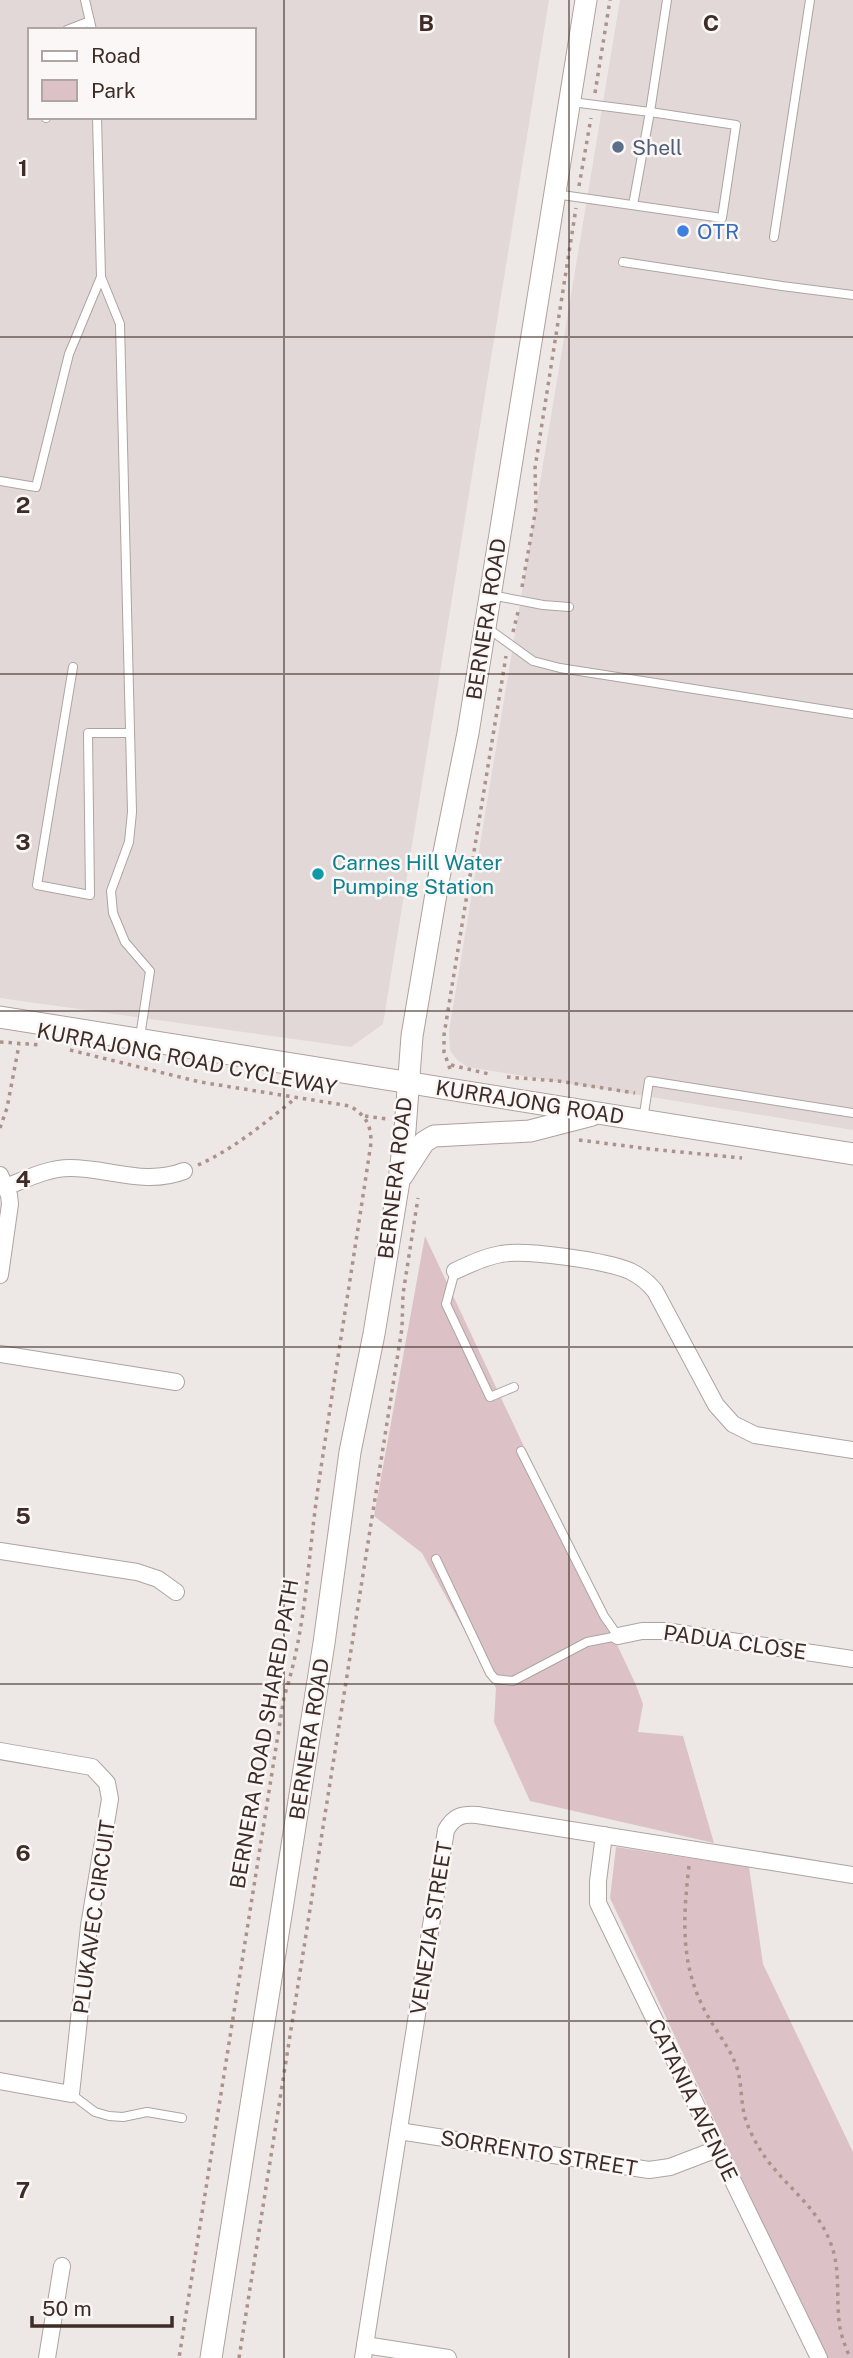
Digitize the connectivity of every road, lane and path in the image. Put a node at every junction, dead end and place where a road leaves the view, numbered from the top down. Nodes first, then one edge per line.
1 (85, 0) edge
2 (586, 0) edge
3 (667, 0) edge
4 (810, 0) edge
5 (91, 26) edge
6 (569, 101) junction
7 (650, 112) junction
8 (97, 119) edge
9 (554, 193) junction
10 (578, 197) junction
11 (633, 205) junction
12 (774, 237) dead end
13 (623, 262) dead end
14 (101, 277) junction
15 (853, 295) edge
16 (0, 481) edge
17 (491, 595) junction
18 (520, 601) junction
19 (569, 607) dead end
20 (485, 626) junction
21 (510, 643) junction
22 (72, 667) dead end
23 (853, 714) edge
24 (130, 733) junction
25 (0, 1017) edge
26 (140, 1040) junction
27 (0, 1042) edge
28 (19, 1045) junction
29 (52, 1047) dead end
30 (64, 1048) dead end
31 (450, 1065) dead end
32 (407, 1083) junction
33 (297, 1097) junction
34 (603, 1112) junction
35 (853, 1113) edge
36 (365, 1116) joint
37 (643, 1120) junction
38 (0, 1128) edge
39 (570, 1140) dead end
40 (853, 1154) edge
41 (755, 1159) dead end
42 (184, 1171) joint
43 (3, 1181) edge
44 (398, 1181) junction
45 (418, 1198) dead end
46 (455, 1271) joint
47 (0, 1275) edge
48 (0, 1354) edge
49 (176, 1382) dead end
50 (514, 1387) dead end
51 (853, 1450) edge
52 (521, 1451) dead end
53 (0, 1551) edge
54 (436, 1559) dead end
55 (176, 1592) dead end
56 (618, 1636) junction
57 (853, 1659) edge
58 (0, 1751) edge
59 (604, 1835) junction
60 (692, 1850) junction
61 (853, 1875) edge
62 (0, 2081) edge
63 (71, 2094) junction
64 (182, 2118) dead end
65 (399, 2131) junction
66 (717, 2149) junction
67 (62, 2266) dead end
68 (364, 2351) edge
69 (47, 2358) edge
70 (179, 2358) edge
71 (211, 2358) edge
72 (239, 2358) edge
73 (448, 2358) edge
74 (818, 2358) edge
75 (850, 2358) edge

1 - 5 lane
2 - 6 main road, BERNERA ROAD
3 - 7 lane
4 - 12 lane
6 - 7 lane
6 - 9 main road, BERNERA ROAD
7 - 11 lane
7 - 11 lane
8 - 14 lane
9 - 10 lane
9 - 17 main road, BERNERA ROAD
10 - 11 lane
10 - 18 path
13 - 15 lane
14 - 16 lane
14 - 24 lane
17 - 18 lane
17 - 20 main road, BERNERA ROAD
18 - 19 lane
18 - 21 path
20 - 21 lane
20 - 32 main road, BERNERA ROAD
21 - 23 lane
21 - 31 path
22 - 24 lane
24 - 26 lane
25 - 26 main road, KURRAJONG ROAD
26 - 32 main road, KURRAJONG ROAD
27 - 28 path, KURRAJONG ROAD CYCLEWAY
28 - 29 path, KURRAJONG ROAD CYCLEWAY
28 - 38 path
30 - 33 path, KURRAJONG ROAD CYCLEWAY
32 - 34 main road, KURRAJONG ROAD
32 - 44 main road, BERNERA ROAD
33 - 36 path, KURRAJONG ROAD CYCLEWAY
33 - 42 path
34 - 37 main road, KURRAJONG ROAD
34 - 44 main road
35 - 37 lane
36 - 70 path, BERNERA ROAD SHARED PATH
37 - 40 main road, KURRAJONG ROAD
39 - 41 path
42 - 43 street
43 - 47 street
44 - 71 main road, BERNERA ROAD
45 - 72 path
46 - 50 lane
46 - 51 street
48 - 49 street
52 - 56 lane
53 - 55 street
54 - 56 lane
56 - 57 street, PADUA CLOSE
58 - 63 street, PLUKAVEC CIRCUIT
59 - 60 street, VENEZIA STREET
59 - 65 street, VENEZIA STREET
59 - 66 street, CATANIA AVENUE
60 - 61 street, VENEZIA STREET
60 - 75 path
62 - 63 street
63 - 64 lane
65 - 66 street, SORRENTO STREET
65 - 68 street, VENEZIA STREET
66 - 74 street, CATANIA AVENUE
67 - 69 street
68 - 73 street

